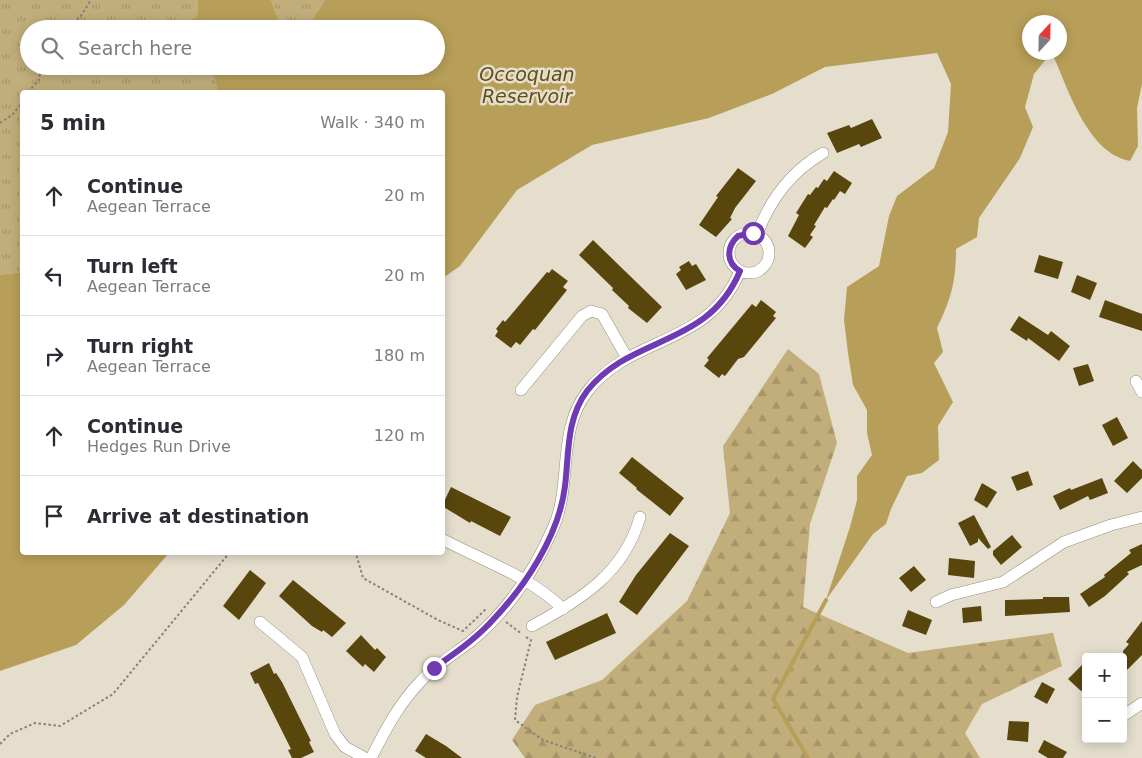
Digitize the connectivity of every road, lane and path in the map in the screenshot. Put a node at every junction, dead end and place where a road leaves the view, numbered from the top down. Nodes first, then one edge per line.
1 (91, 0) edge
2 (76, 20) edge
3 (39, 75) edge
4 (30, 90) edge
5 (20, 105) edge
6 (0, 123) edge
7 (823, 153) dead end
8 (757, 234) junction
9 (740, 271) junction
10 (627, 358) junction
11 (521, 390) dead end
12 (640, 517) dead end
13 (1142, 517) edge
14 (445, 540) edge
15 (228, 555) edge
16 (355, 555) edge
17 (525, 580) junction
18 (936, 602) dead end
19 (563, 609) junction
20 (498, 615) junction
21 (260, 622) dead end
22 (532, 626) dead end
23 (1142, 703) edge
24 (1127, 713) edge
25 (0, 744) edge
26 (365, 758) edge
27 (371, 758) edge
28 (596, 758) edge

1 - 2 path
3 - 4 path
5 - 6 path
7 - 8 street
8 - 9 street
8 - 9 street
9 - 10 street
10 - 11 street
10 - 17 street
12 - 19 street
13 - 18 street
14 - 17 street
15 - 25 path
16 - 20 path
17 - 19 street
17 - 20 street
19 - 22 street
20 - 27 street
20 - 28 path
21 - 26 street
23 - 24 street

